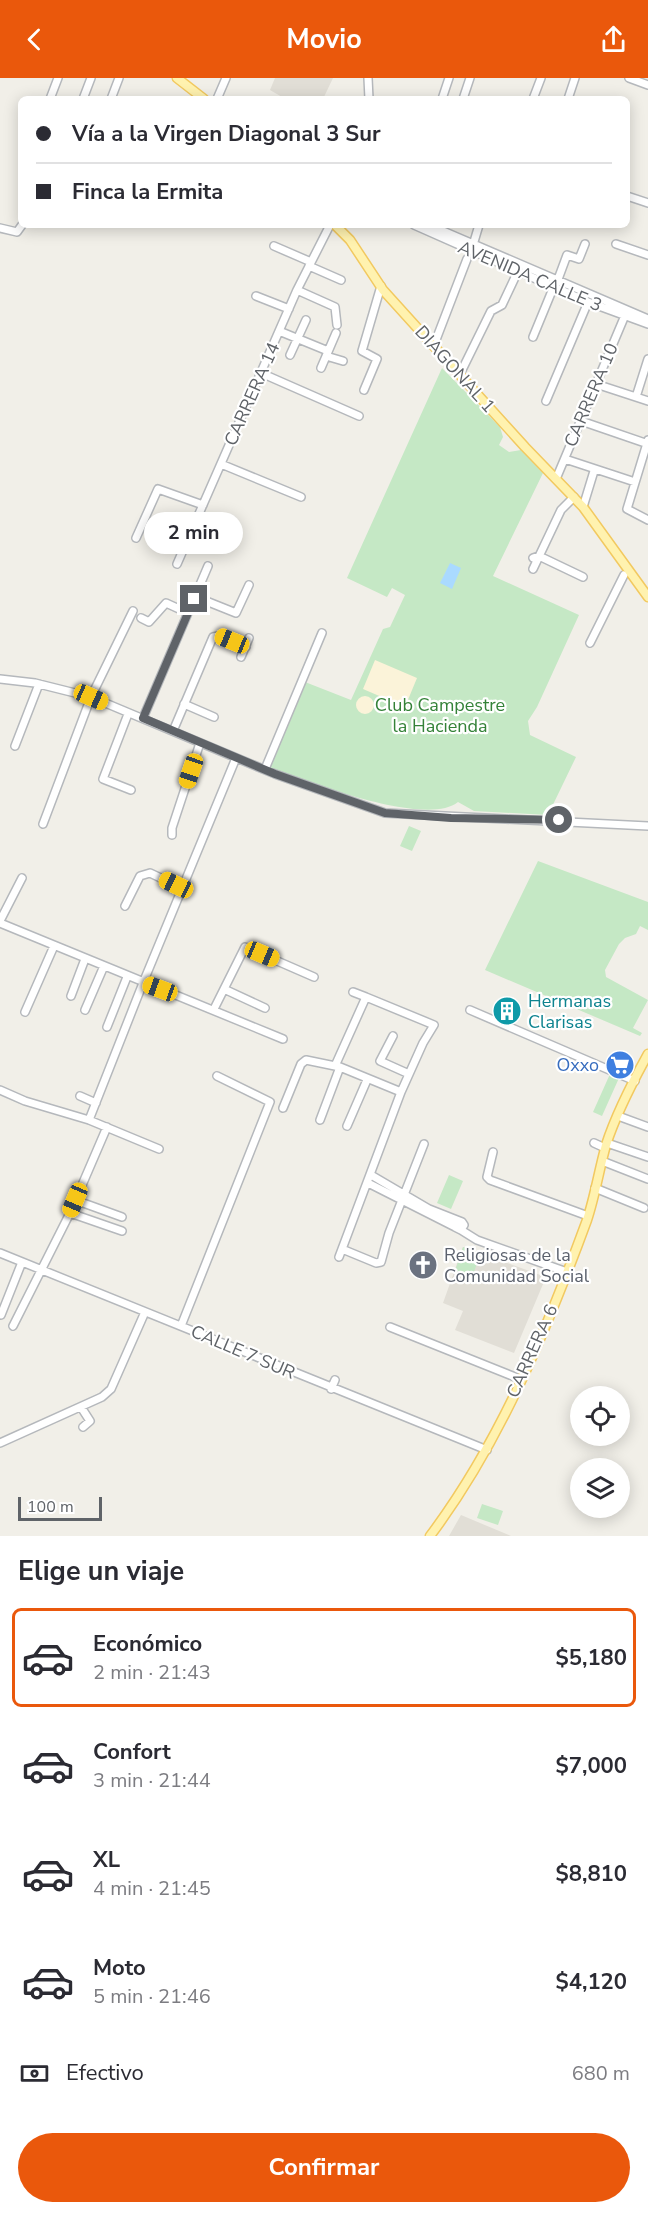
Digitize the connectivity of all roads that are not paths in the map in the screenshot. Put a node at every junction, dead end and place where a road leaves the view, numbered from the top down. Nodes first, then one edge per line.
1 (58, 78) edge
2 (91, 78) edge
3 (119, 78) edge
4 (177, 78) edge
5 (226, 78) edge
6 (368, 78) edge
7 (449, 78) edge
8 (470, 78) edge
9 (541, 78) edge
10 (576, 78) edge
11 (629, 78) edge
12 (648, 85) edge
13 (51, 96) edge
14 (84, 96) edge
15 (112, 96) edge
16 (198, 96) edge
17 (218, 96) edge
18 (369, 96) edge
19 (443, 96) edge
20 (464, 96) edge
21 (534, 96) edge
22 (569, 96) edge
23 (630, 197) edge
24 (648, 203) edge
25 (0, 228) edge
26 (21, 228) edge
27 (328, 228) edge
28 (338, 228) edge
29 (421, 228) edge
30 (436, 228) edge
31 (478, 228) edge
32 (585, 244) dead end
33 (616, 244) dead end
34 (473, 245) junction
35 (274, 246) dead end
36 (648, 255) edge
37 (467, 259) dead end
38 (310, 264) junction
39 (518, 271) junction
40 (341, 280) dead end
41 (556, 284) junction
42 (381, 286) junction
43 (297, 290) junction
44 (256, 296) dead end
45 (588, 302) junction
46 (289, 309) junction
47 (626, 313) junction
48 (648, 319) edge
49 (306, 320) dead end
50 (648, 324) edge
51 (279, 331) junction
52 (533, 337) dead end
53 (298, 338) junction
54 (434, 345) junction
55 (327, 353) junction
56 (290, 355) dead end
57 (648, 359) edge
58 (343, 362) dead end
59 (321, 368) dead end
60 (261, 373) junction
61 (460, 374) junction
62 (596, 384) junction
63 (364, 390) dead end
64 (636, 397) junction
65 (546, 401) dead end
66 (648, 401) edge
67 (359, 416) dead end
68 (581, 421) junction
69 (648, 442) edge
70 (565, 459) junction
71 (221, 464) junction
72 (594, 471) junction
73 (556, 479) junction
74 (635, 482) junction
75 (301, 497) dead end
76 (574, 497) junction
77 (203, 505) junction
78 (583, 507) junction
79 (648, 520) edge
80 (192, 530) junction
81 (158, 536) dead end
82 (136, 538) dead end
83 (536, 557) junction
84 (177, 564) dead end
85 (208, 566) dead end
86 (533, 569) dead end
87 (624, 576) dead end
88 (583, 577) dead end
89 (249, 585) dead end
90 (196, 597) junction
91 (648, 597) edge
92 (133, 610) dead end
93 (188, 613) junction
94 (141, 618) dead end
95 (322, 633) dead end
96 (249, 638) dead end
97 (590, 643) dead end
98 (246, 647) junction
99 (241, 657) dead end
100 (0, 679) edge
101 (39, 684) junction
102 (91, 697) junction
103 (184, 704) junction
104 (128, 714) junction
105 (214, 717) dead end
106 (143, 718) junction
107 (173, 731) junction
108 (200, 743) junction
109 (15, 746) dead end
110 (236, 758) junction
111 (265, 769) junction
112 (131, 790) dead end
113 (43, 824) dead end
114 (648, 826) edge
115 (172, 835) dead end
116 (22, 878) dead end
117 (182, 888) junction
118 (125, 906) dead end
119 (0, 922) edge
120 (54, 946) junction
121 (85, 958) junction
122 (104, 966) junction
123 (127, 977) junction
124 (314, 977) dead end
125 (143, 983) junction
126 (224, 989) junction
127 (353, 992) dead end
128 (71, 996) dead end
129 (366, 997) junction
130 (265, 1008) dead end
131 (214, 1009) junction
132 (85, 1010) dead end
133 (470, 1010) dead end
134 (25, 1012) dead end
135 (107, 1027) dead end
136 (393, 1036) dead end
137 (283, 1039) dead end
138 (648, 1054) edge
139 (338, 1067) junction
140 (409, 1074) junction
141 (217, 1076) dead end
142 (367, 1080) junction
143 (635, 1081) junction
144 (0, 1090) edge
145 (401, 1092) junction
146 (80, 1096) dead end
147 (96, 1103) junction
148 (283, 1108) dead end
149 (618, 1116) junction
150 (89, 1120) junction
151 (320, 1120) dead end
152 (347, 1126) dead end
153 (107, 1127) junction
154 (648, 1127) edge
155 (594, 1143) dead end
156 (424, 1144) dead end
157 (606, 1145) junction
158 (159, 1149) dead end
159 (493, 1152) dead end
160 (648, 1157) edge
161 (602, 1161) junction
162 (371, 1174) junction
163 (648, 1179) edge
164 (379, 1180) junction
165 (368, 1183) junction
166 (375, 1187) junction
167 (595, 1188) junction
168 (403, 1197) junction
169 (75, 1200) junction
170 (644, 1208) dead end
171 (70, 1213) junction
172 (588, 1216) junction
173 (122, 1217) dead end
174 (122, 1231) dead end
175 (342, 1249) junction
176 (0, 1253) edge
177 (339, 1257) dead end
178 (22, 1262) junction
179 (42, 1271) junction
180 (567, 1272) junction
181 (145, 1312) junction
182 (1, 1315) edge
183 (13, 1326) dead end
184 (181, 1326) junction
185 (390, 1327) dead end
186 (520, 1379) junction
187 (335, 1380) dead end
188 (331, 1389) junction
189 (81, 1407) junction
190 (83, 1427) dead end
191 (0, 1443) edge
192 (487, 1450) junction
193 (430, 1536) edge

1 - 13 street
2 - 14 street
3 - 15 street
4 - 16 main road
5 - 17 street
6 - 18 street
7 - 19 street
8 - 20 street
9 - 21 street
10 - 22 street
11 - 12 street
23 - 24 street
25 - 26 street
27 - 38 street, CARRERA 14
28 - 42 main road, DIAGONAL 1
29 - 39 street, AVENIDA CALLE 3
30 - 34 street, AVENIDA CALLE 3
31 - 34 street
32 - 41 street
33 - 36 street
34 - 41 street, AVENIDA CALLE 3
35 - 38 street
37 - 54 street
38 - 40 street
38 - 43 street, CARRERA 14
39 - 41 street, AVENIDA CALLE 3
39 - 61 street
41 - 45 street, AVENIDA CALLE 3
41 - 47 street, AVENIDA CALLE 3
41 - 52 street
42 - 54 main road, DIAGONAL 1
42 - 63 street
43 - 46 street, CARRERA 14
43 - 55 street
44 - 46 street
45 - 47 street, AVENIDA CALLE 3
45 - 65 street
46 - 51 street, CARRERA 14
47 - 48 street, AVENIDA CALLE 3
47 - 50 street, AVENIDA CALLE 3
47 - 62 street, CARRERA 10
49 - 53 street
51 - 53 street
51 - 60 street, CARRERA 14
53 - 55 street
53 - 56 street
54 - 61 main road, DIAGONAL 1
55 - 58 street
55 - 59 street
57 - 64 street
60 - 67 street
60 - 71 street, CARRERA 14
61 - 73 main road, DIAGONAL 1
62 - 64 street
62 - 68 street, CARRERA 10
64 - 66 street
68 - 69 street
68 - 70 street, CARRERA 10
69 - 74 street
70 - 72 street
70 - 73 street, CARRERA 10
71 - 75 street
71 - 77 street, CARRERA 14
72 - 74 street
72 - 78 street
73 - 76 main road, DIAGONAL 1
74 - 79 street
76 - 78 main road, DIAGONAL 1
76 - 83 street
77 - 80 street, CARRERA 14
77 - 82 street
78 - 91 main road, DIAGONAL 1
80 - 81 street
80 - 84 street, CARRERA 14
83 - 86 street
83 - 88 street
85 - 90 street
87 - 97 street
89 - 90 street
90 - 93 street
92 - 102 street
93 - 94 street
93 - 106 street
95 - 111 street
96 - 98 street
98 - 99 street
98 - 103 street
100 - 101 street
101 - 102 street
101 - 109 street
102 - 104 street
102 - 113 street
103 - 105 street
103 - 107 street
104 - 106 street
104 - 112 street
106 - 107 street
107 - 108 street
108 - 110 street
108 - 115 street
110 - 111 street
110 - 117 street
111 - 114 street
116 - 119 street
117 - 118 street
117 - 125 street
119 - 120 street
120 - 121 street
120 - 134 street
121 - 122 street
121 - 128 street
122 - 123 street
122 - 132 street
123 - 125 street
123 - 135 street
124 - 126 street
125 - 131 street
125 - 147 street
126 - 130 street
126 - 131 street
127 - 129 street
129 - 139 street
129 - 140 street
131 - 137 street
133 - 143 street
136 - 140 street
138 - 143 main road, CARRERA 6
139 - 142 street
139 - 148 street
139 - 151 street
140 - 145 street
141 - 184 street
142 - 145 street
142 - 152 street
143 - 149 main road, CARRERA 6
144 - 150 street
145 - 162 street
146 - 147 street
147 - 150 street
149 - 154 street
149 - 157 main road, CARRERA 6
150 - 153 street
153 - 158 street
153 - 169 street
155 - 157 street
156 - 168 street
157 - 160 street
157 - 161 main road, CARRERA 6
159 - 172 street
161 - 163 street
161 - 167 main road, CARRERA 6
162 - 164 street
162 - 165 street
164 - 166 street
164 - 168 street
165 - 166 street
165 - 175 street
166 - 168 street
167 - 170 street
167 - 172 main road, CARRERA 6
168 - 175 street
168 - 180 street
169 - 171 street
169 - 173 street
171 - 174 street
171 - 179 street
172 - 180 main road, CARRERA 6
175 - 177 street
176 - 178 street, CALLE 7 SUR
178 - 179 street, CALLE 7 SUR
178 - 182 street
179 - 181 street, CALLE 7 SUR
179 - 183 street
180 - 186 main road, CARRERA 6
181 - 184 street, CALLE 7 SUR
181 - 189 street
184 - 188 street, CALLE 7 SUR
185 - 186 street
186 - 192 main road, CARRERA 6
187 - 188 street
188 - 192 street, CALLE 7 SUR
189 - 190 street
189 - 191 street
192 - 193 main road, CARRERA 6

